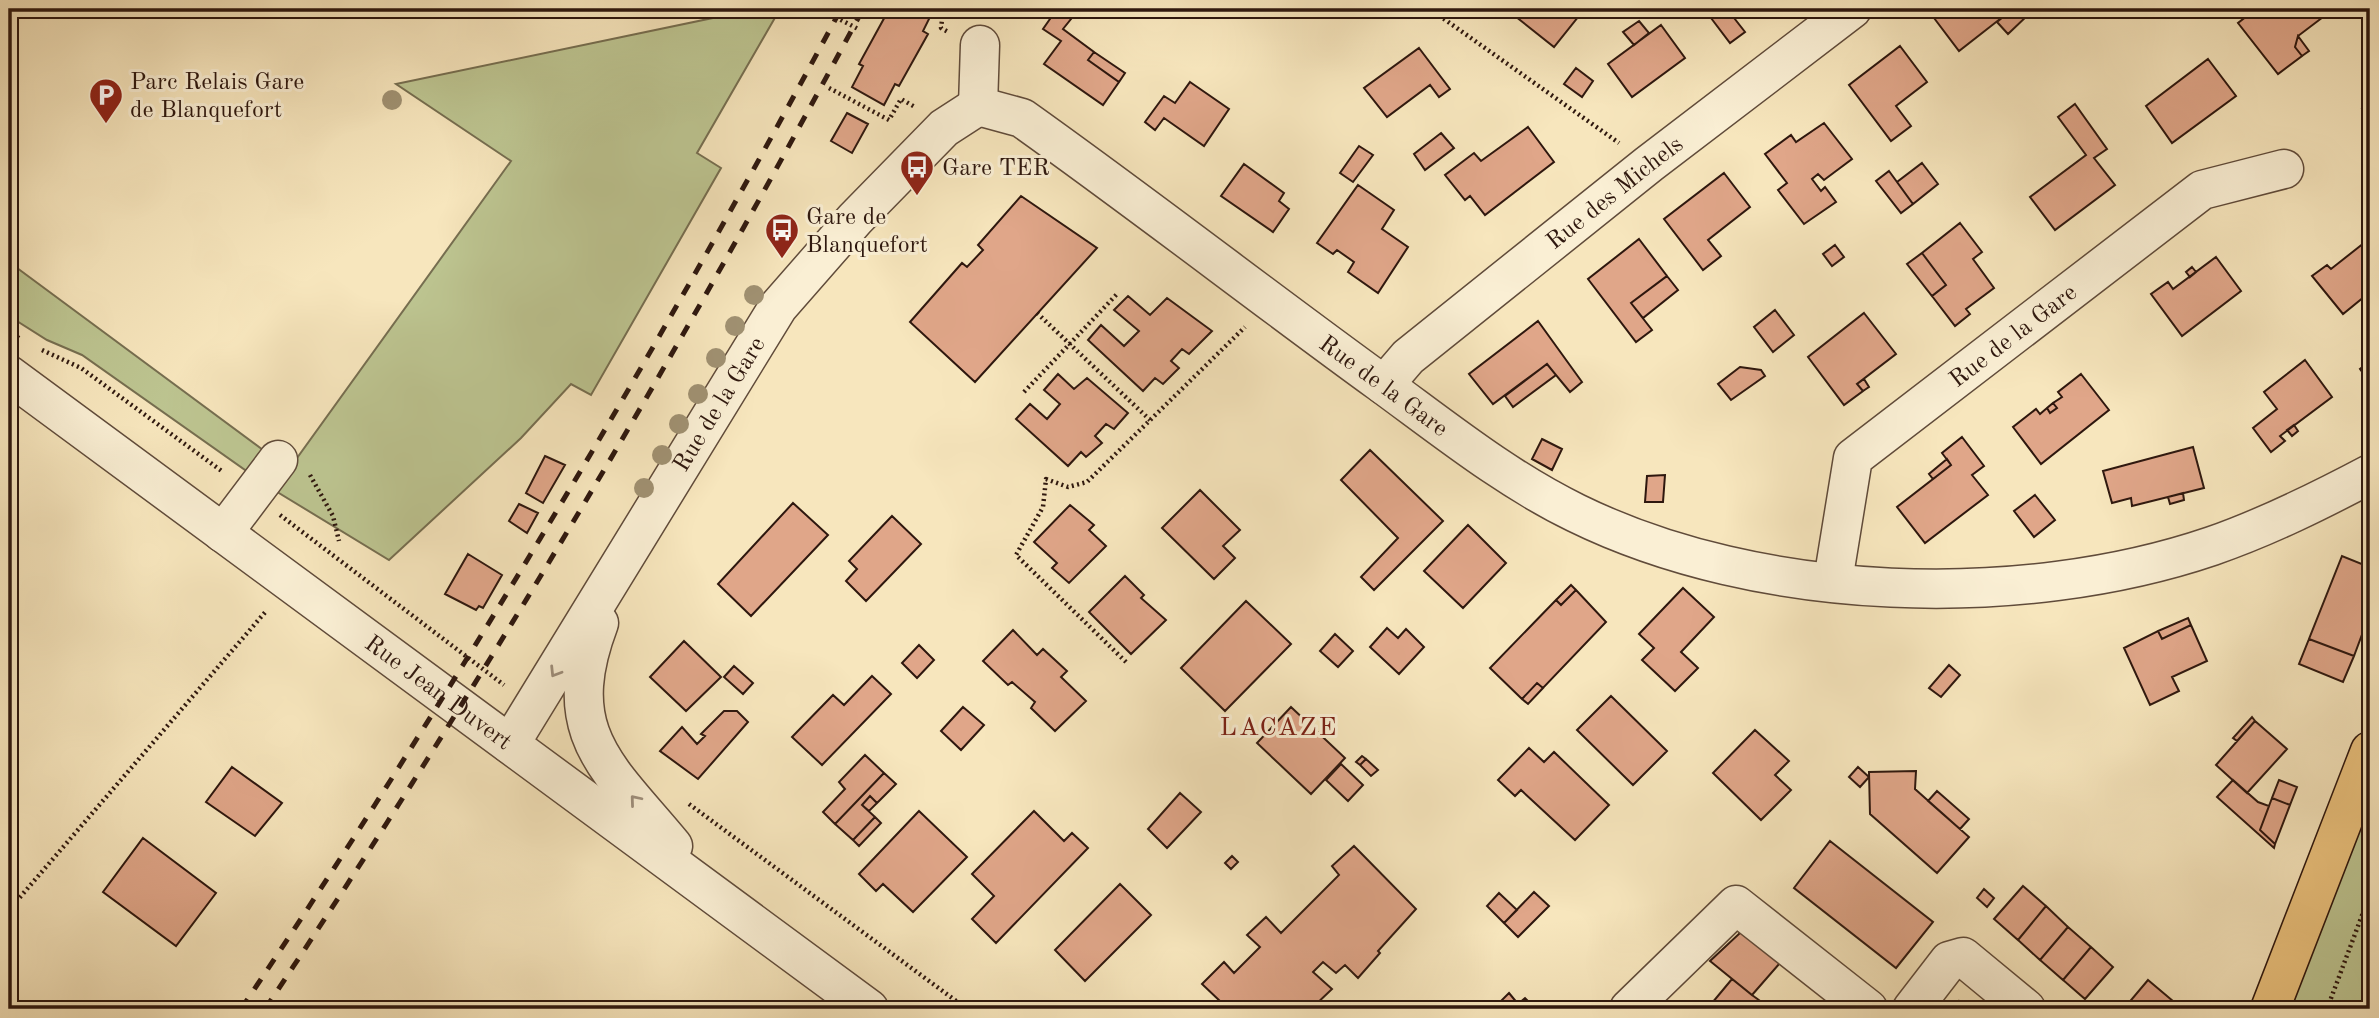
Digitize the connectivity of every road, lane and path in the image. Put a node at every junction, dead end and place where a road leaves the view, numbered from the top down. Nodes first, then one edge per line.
1 (1430, 9) edge
2 (1852, 9) edge
3 (826, 12) dead end
4 (860, 30) dead end
5 (980, 45) dead end
6 (829, 88) dead end
7 (978, 106) junction
8 (944, 128) junction
9 (1648, 164) junction
10 (2284, 169) dead end
11 (1118, 293) dead end
12 (1270, 302) junction
13 (1037, 313) dead end
14 (9, 331) edge
15 (1070, 344) junction
16 (36, 347) dead end
17 (16, 359) edge
18 (1384, 385) junction
19 (1024, 392) dead end
20 (1150, 420) junction
21 (293, 464) joint
22 (2370, 474) edge
23 (251, 493) junction
24 (223, 533) junction
25 (339, 541) dead end
26 (618, 573) junction
27 (1833, 581) junction
28 (292, 582) junction
29 (397, 605) dead end
30 (1126, 662) dead end
31 (510, 744) junction
32 (2370, 751) edge
33 (710, 891) junction
34 (2370, 894) edge
35 (9, 910) edge
36 (869, 1009) edge
37 (1629, 1009) edge
38 (1868, 1009) edge
39 (1912, 1009) edge
40 (2026, 1009) edge
41 (2270, 1009) edge
42 (2326, 1009) edge

1 - 9 path
2 - 9 street, Rue des Michels
3 - 4 path
5 - 7 street
6 - 8 path
7 - 8 street, Rue de la Gare
7 - 12 street, Rue de la Gare
8 - 26 street, Rue de la Gare
9 - 18 street, Rue des Michels
10 - 27 street, Rue de la Gare
11 - 15 path
12 - 18 street, Rue de la Gare
12 - 20 path
13 - 15 path
14 - 17 path
15 - 19 path
15 - 20 path
16 - 23 path
17 - 24 street, Rue Jean Duvert
18 - 27 street, Rue de la Gare
20 - 30 path
21 - 23 street
21 - 25 path
22 - 27 street, Rue de la Gare
23 - 24 street
23 - 29 path
24 - 28 street, Rue Jean Duvert
26 -> 31 street, Rue de la Gare
33 -> 26 street
28 - 31 street, Rue Jean Duvert
28 - 35 path
31 - 33 street, Rue Jean Duvert
32 - 41 main road
33 - 36 street, Rue Jean Duvert
34 - 42 path
37 - 38 street
39 - 40 street

